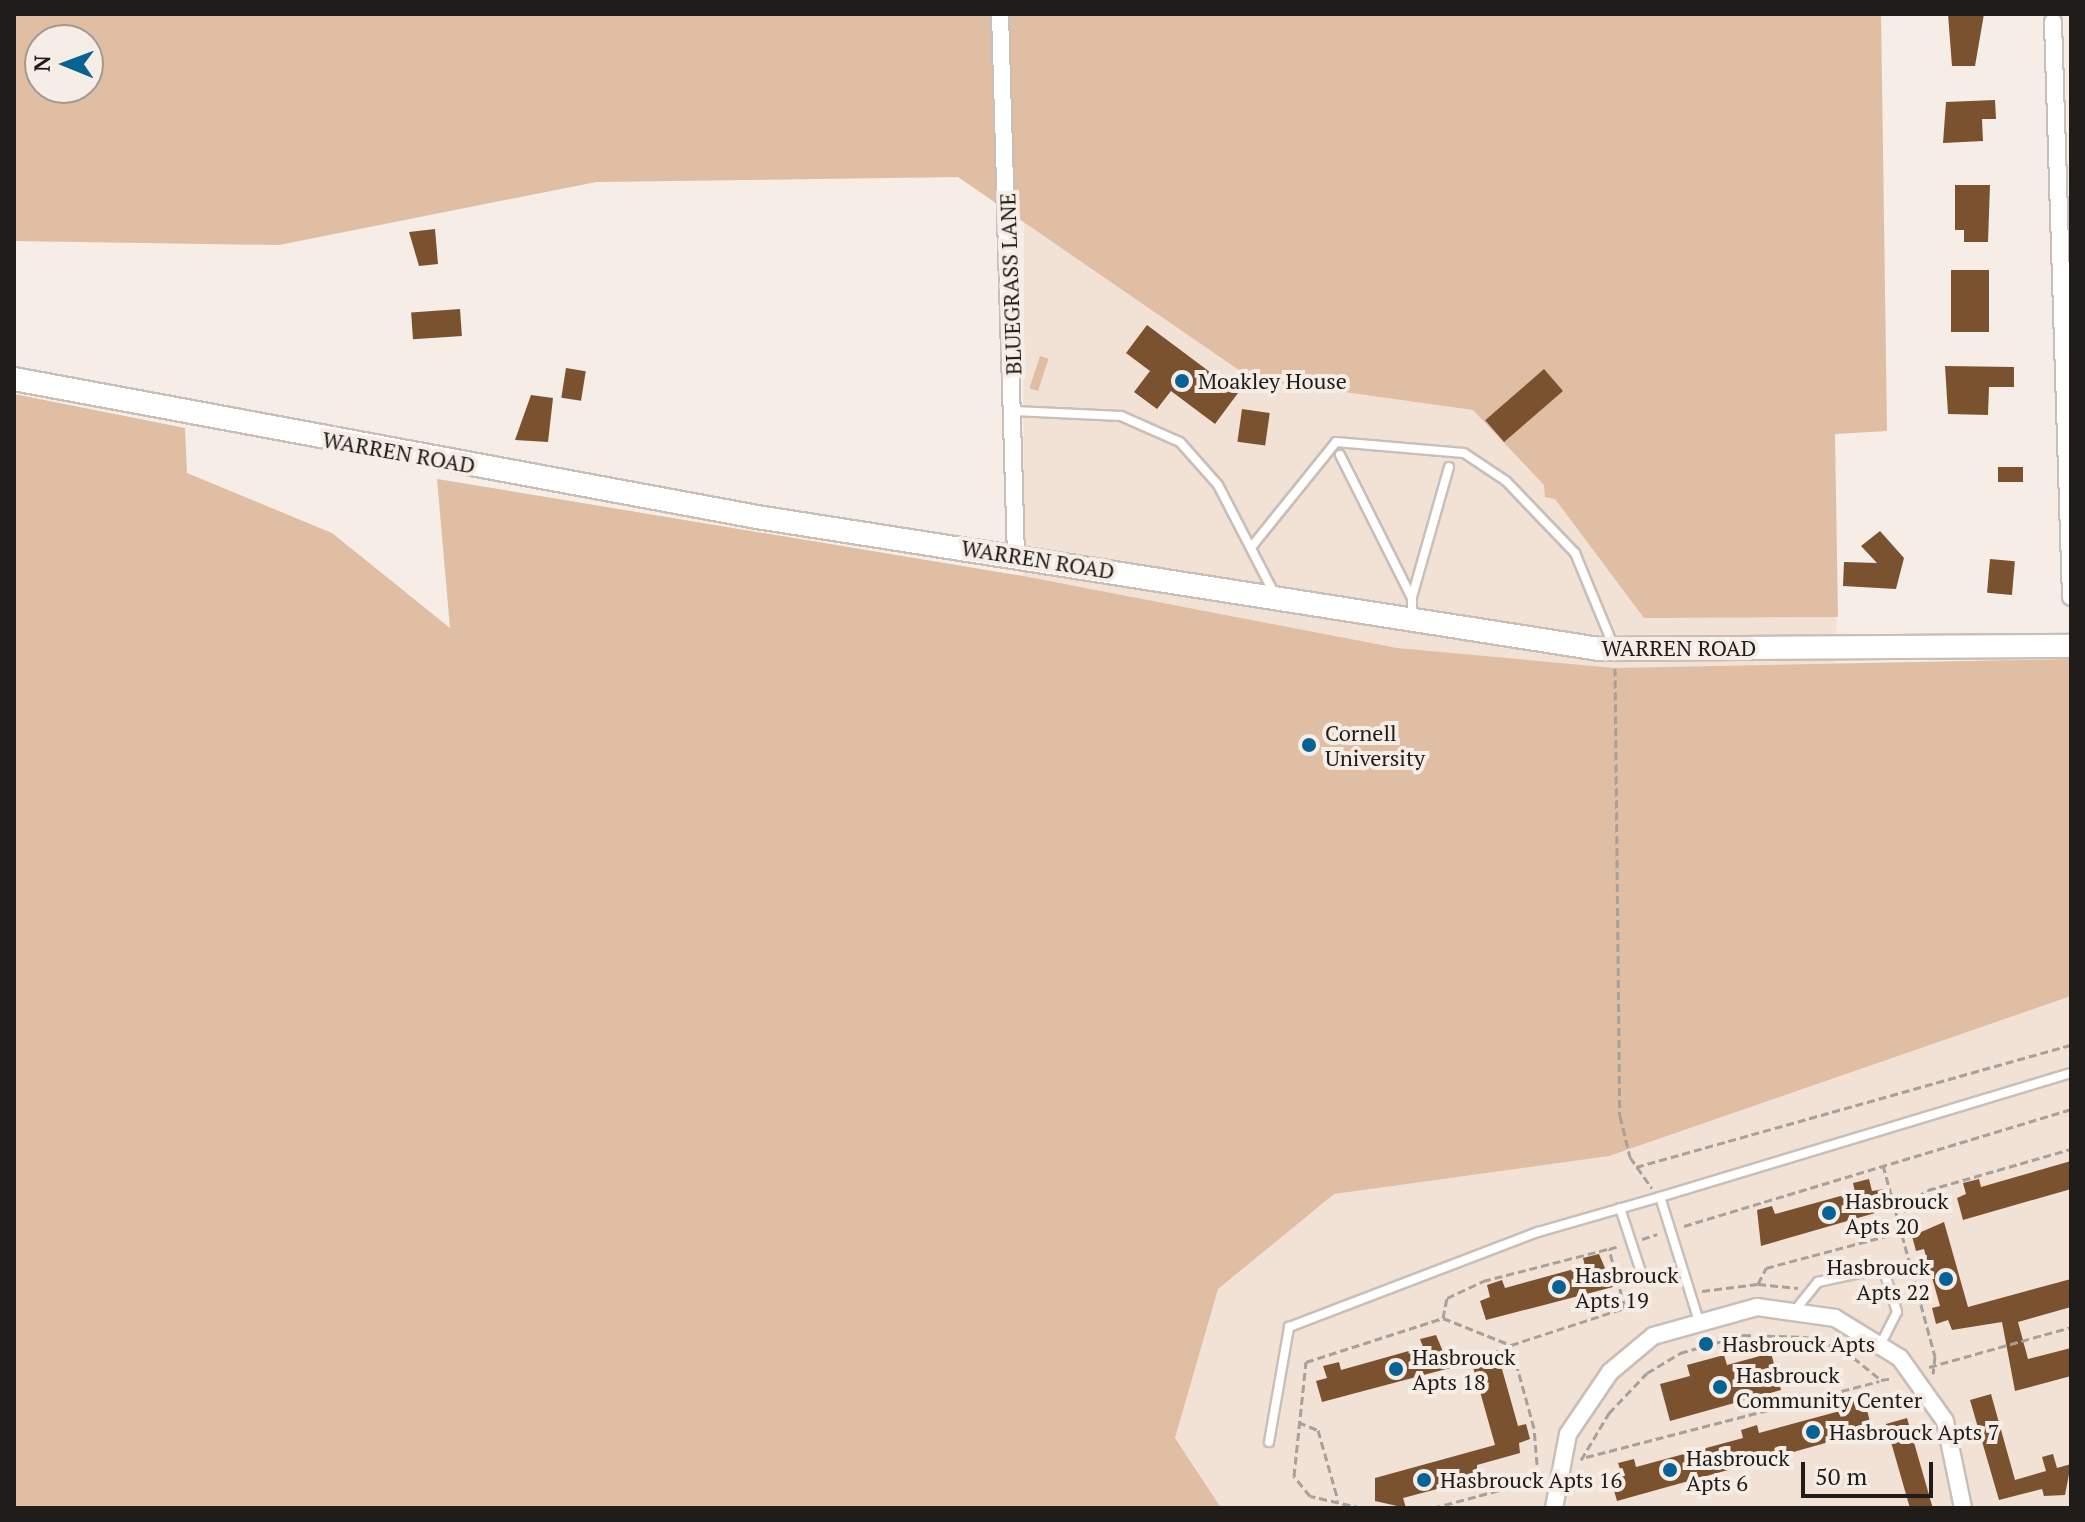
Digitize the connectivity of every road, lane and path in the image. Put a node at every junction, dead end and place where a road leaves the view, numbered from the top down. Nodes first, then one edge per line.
1 (1000, 14) edge
2 (2053, 22) dead end
3 (14, 379) edge
4 (1014, 411) junction
5 (1340, 455) dead end
6 (1449, 467) dead end
7 (1253, 545) junction
8 (1016, 555) junction
9 (2071, 597) edge
10 (1412, 598) junction
11 (1277, 600) junction
12 (1412, 622) junction
13 (2071, 646) edge
14 (1615, 649) junction
15 (2071, 1045) edge
16 (2071, 1073) edge
17 (2071, 1109) edge
18 (2071, 1149) edge
19 (1883, 1165) junction
20 (1635, 1167) junction
21 (1660, 1197) junction
22 (1620, 1208) junction
23 (1684, 1226) junction
24 (1670, 1230) junction
25 (1900, 1230) junction
26 (1687, 1238) dead end
27 (1633, 1242) junction
28 (1609, 1249) junction
29 (1641, 1272) dead end
30 (1698, 1277) dead end
31 (1758, 1284) junction
32 (1808, 1289) junction
33 (1796, 1309) junction
34 (1443, 1318) junction
35 (1698, 1318) junction
36 (2071, 1327) edge
37 (1882, 1342) junction
38 (1511, 1345) junction
39 (1935, 1365) junction
40 (1908, 1376) junction
41 (1881, 1380) junction
42 (1934, 1381) dead end
43 (1298, 1422) junction
44 (1269, 1442) dead end
45 (1586, 1457) junction
46 (1571, 1466) dead end
47 (1537, 1480) junction
48 (1539, 1498) dead end
49 (1338, 1500) junction
50 (1362, 1508) edge
51 (1433, 1508) edge
52 (1554, 1508) edge
53 (1963, 1508) edge

1 - 4 street, BLUEGRASS LANE
2 - 9 street
3 - 8 street, WARREN ROAD
4 - 7 lane
4 - 8 street, BLUEGRASS LANE
5 - 10 lane
6 - 10 lane
7 - 11 lane
7 - 14 lane
8 - 11 street, WARREN ROAD
10 - 12 lane
11 - 12 street, WARREN ROAD
12 - 14 street, WARREN ROAD
13 - 14 street, WARREN ROAD
14 - 20 path
15 - 20 path
16 - 21 lane
17 - 19 path
18 - 25 path
19 - 23 path
19 - 25 path
20 - 21 path
21 - 22 lane
21 - 24 lane
22 - 27 lane
22 - 44 lane
23 - 24 path
23 - 26 path
24 - 27 path
24 - 35 lane
25 - 31 path
25 - 39 path
27 - 28 path
27 - 29 lane
28 - 34 path
28 - 38 path
30 - 31 path
31 - 32 path
32 - 33 lane
32 - 37 lane
33 - 35 street
33 - 37 street
34 - 38 path
34 - 43 path
35 - 52 street
36 - 39 path
37 - 40 street
38 - 47 path
39 - 40 path
39 - 42 path
40 - 41 path
40 - 53 street
41 - 45 path
41 - 45 path
43 - 49 path
43 - 49 path
45 - 46 path
47 - 48 path
47 - 51 path
49 - 50 path

